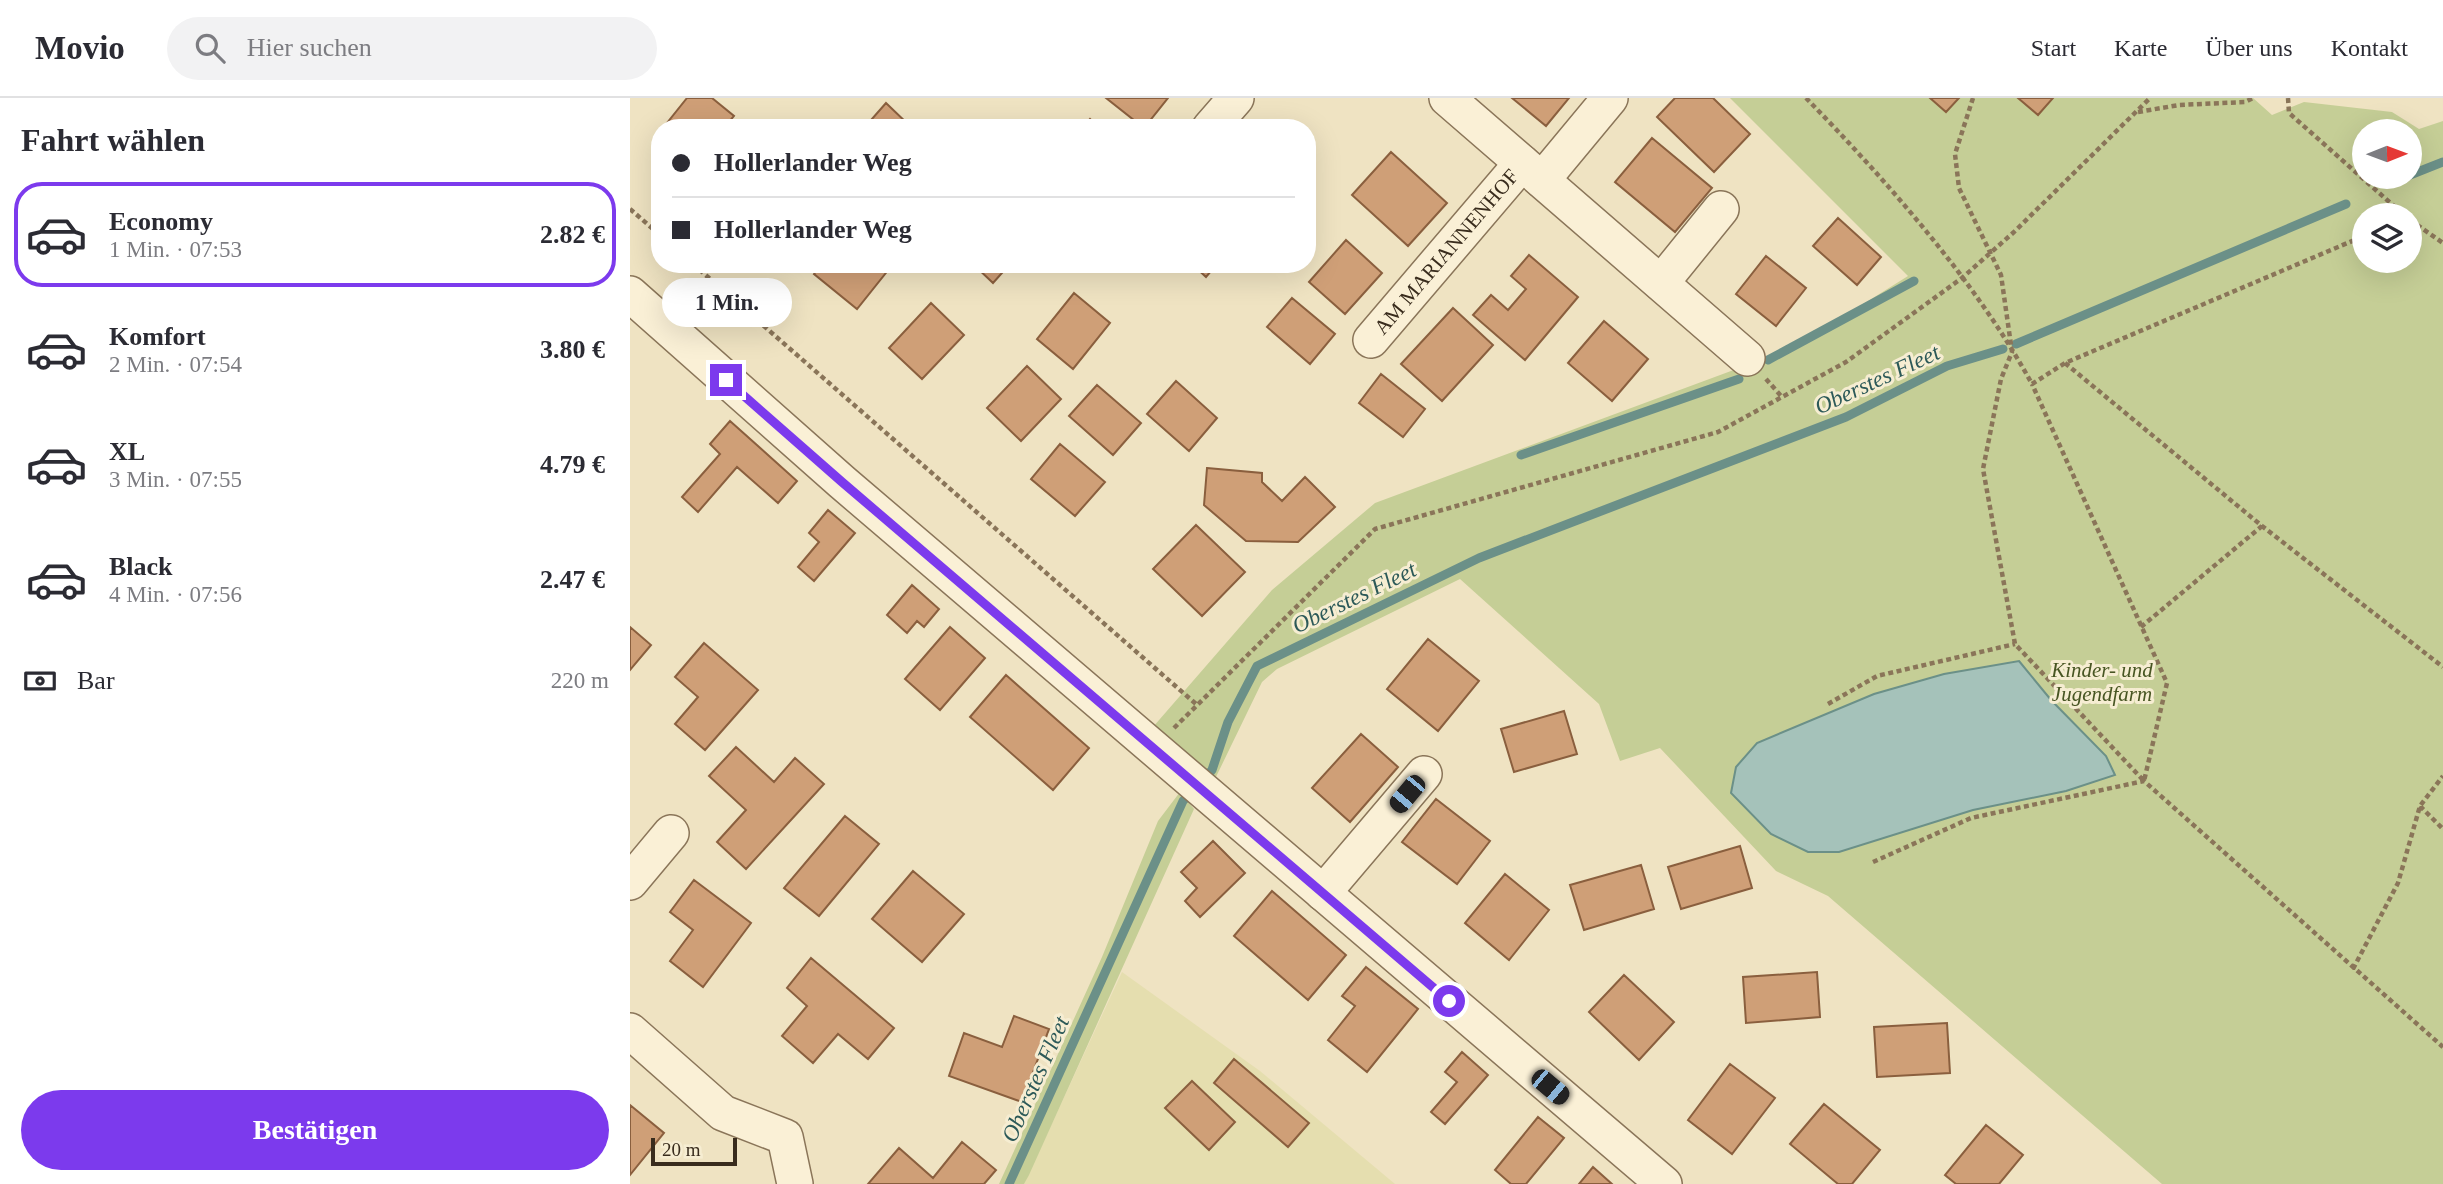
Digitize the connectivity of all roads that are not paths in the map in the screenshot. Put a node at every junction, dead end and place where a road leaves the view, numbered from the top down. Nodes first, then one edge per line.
1 (1236, 98) edge
2 (1447, 98) edge
3 (1610, 98) edge
4 (1218, 119) edge
5 (1532, 171) junction
6 (1721, 209) dead end
7 (1661, 283) junction
8 (630, 294) edge
9 (1371, 340) dead end
10 (1747, 358) dead end
11 (1424, 774) dead end
12 (671, 833) dead end
13 (630, 882) edge
14 (1323, 893) junction
15 (630, 1031) edge
16 (795, 1184) edge
17 (1664, 1184) edge

1 - 4 street
2 - 5 street, AM MARIANNENHOF
3 - 5 street, AM MARIANNENHOF
5 - 7 street, AM MARIANNENHOF
5 - 9 street, AM MARIANNENHOF
6 - 7 street
7 - 10 street, AM MARIANNENHOF
8 - 14 street
11 - 14 street
12 - 13 street
14 - 17 street
15 - 16 street

